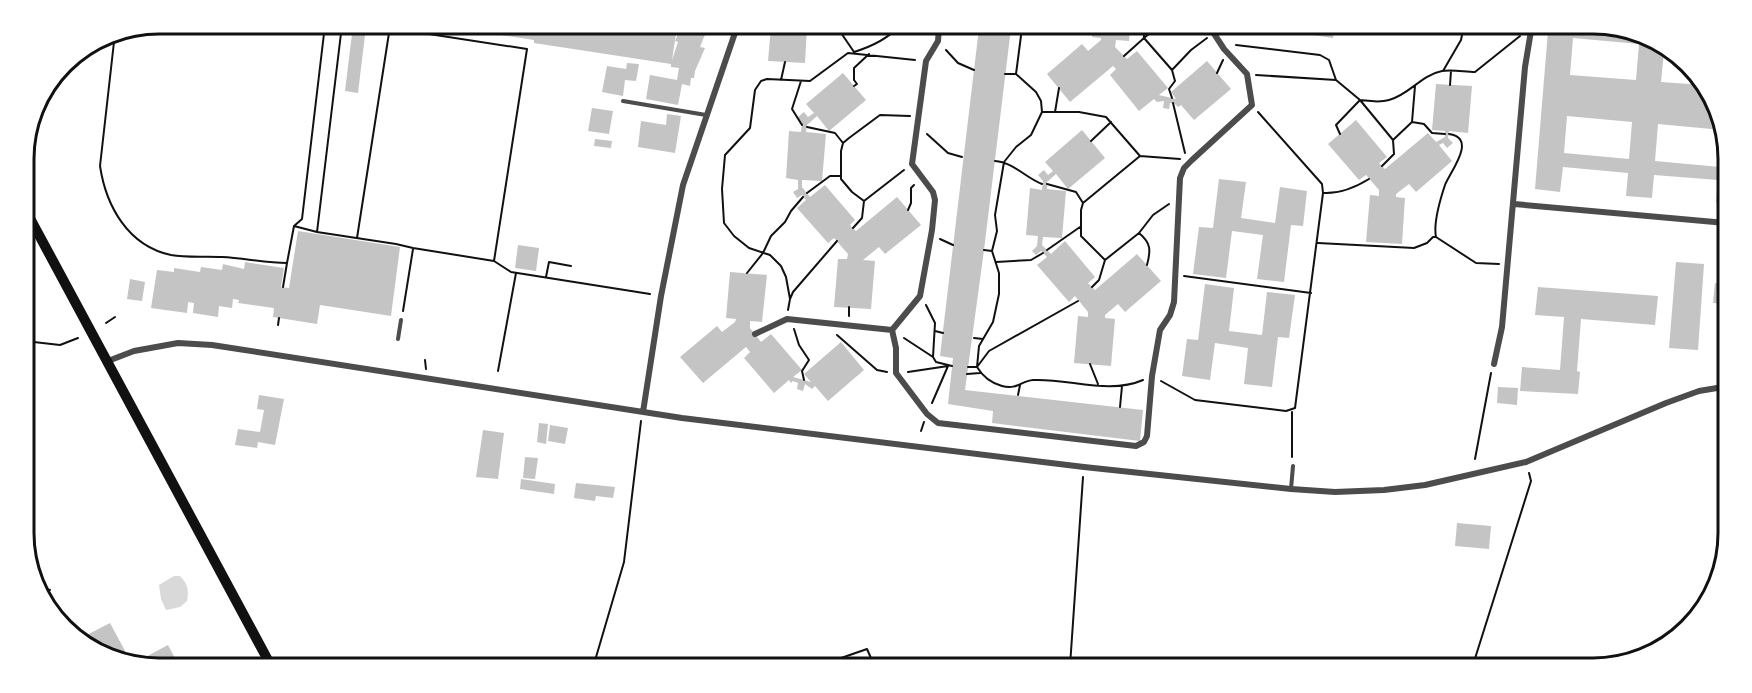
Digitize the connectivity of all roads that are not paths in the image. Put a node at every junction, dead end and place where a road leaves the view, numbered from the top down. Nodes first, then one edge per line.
1 (939, 34) edge
2 (1214, 34) edge
3 (1530, 34) edge
4 (734, 35) edge
5 (623, 101) dead end
6 (706, 115) junction
7 (1514, 204) junction
8 (1718, 222) edge
9 (35, 227) edge
10 (401, 320) road end
11 (892, 330) junction
12 (755, 334) dead end
13 (398, 339) dead end
14 (108, 361) junction
15 (1494, 364) road end
16 (1718, 388) edge
17 (643, 412) junction
18 (1293, 466) road end
19 (1291, 489) junction
20 (268, 658) edge

1 - 11 street
2 - 11 street
3 - 7 street
4 - 6 street
5 - 6 lane
6 - 17 street
7 - 8 street
7 - 15 street
9 - 14 main road
10 - 13 lane
11 - 12 street
14 - 17 street
14 - 20 main road
16 - 19 street
17 - 19 street
18 - 19 lane

